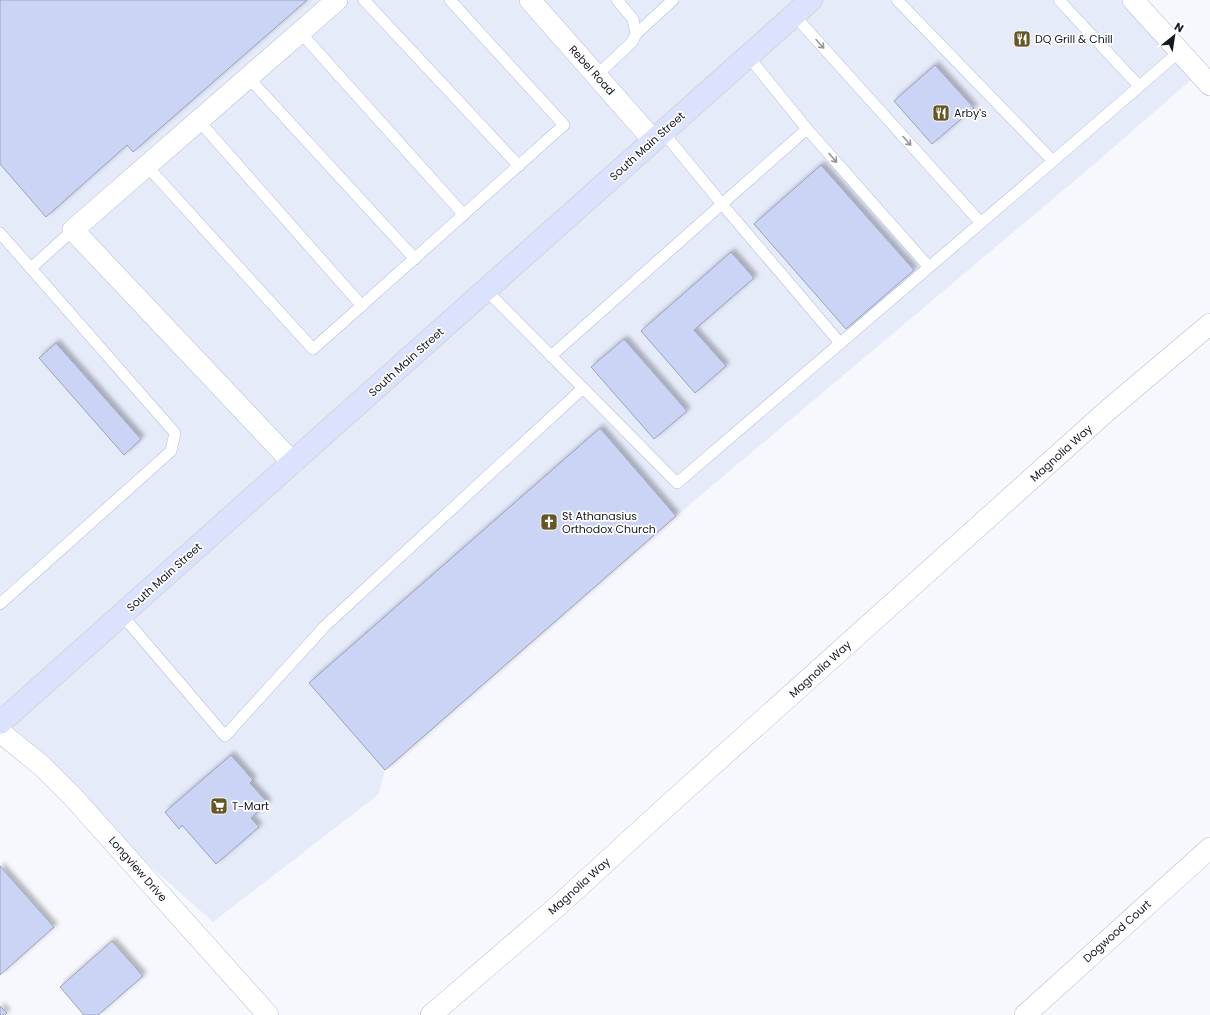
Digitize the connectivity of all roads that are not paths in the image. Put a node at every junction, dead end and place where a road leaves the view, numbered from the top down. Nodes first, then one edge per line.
1 (337, 0) edge
2 (364, 0) edge
3 (450, 0) edge
4 (530, 0) edge
5 (617, 0) edge
6 (673, 0) edge
7 (811, 0) edge
8 (898, 0) edge
9 (1059, 0) edge
10 (1134, 0) edge
11 (794, 15) junction
12 (300, 32) junction
13 (636, 34) junction
14 (1179, 52) junction
15 (748, 56) junction
16 (597, 75) junction
17 (248, 77) junction
18 (1210, 85) edge
19 (1139, 86) junction
20 (199, 121) junction
21 (807, 129) junction
22 (658, 136) junction
23 (1053, 161) junction
24 (146, 166) junction
25 (519, 166) junction
26 (722, 204) junction
27 (464, 215) junction
28 (981, 223) junction
29 (73, 230) junction
30 (0, 233) edge
31 (415, 259) junction
32 (31, 268) junction
33 (929, 268) junction
34 (486, 290) junction
35 (362, 306) junction
36 (1210, 324) edge
37 (840, 343) junction
38 (551, 356) junction
39 (583, 388) junction
40 (293, 463) junction
41 (0, 604) edge
42 (122, 615) junction
43 (0, 723) edge
44 (0, 732) edge
45 (1210, 848) edge
46 (268, 1015) edge
47 (431, 1015) edge
48 (1025, 1015) edge

1 - 12 street
2 - 25 lane
3 - 25 lane
4 - 16 street, Rebel Road
5 - 13 lane
6 - 13 lane
7 - 11 main road, South Main Street
8 - 23 lane
9 - 19 lane
10 - 14 street
11 - 15 main road, South Main Street
11 -> 28 lane
12 - 17 street
12 - 27 lane
13 - 16 lane
14 - 18 street
14 - 19 lane
15 - 21 lane
15 - 22 main road, South Main Street
16 - 22 street, Rebel Road
17 - 20 street
17 - 31 lane
19 - 23 lane
20 - 24 street
20 - 35 lane
21 - 26 lane
21 -> 33 lane
22 - 26 lane
22 - 34 main road, South Main Street
23 - 28 lane
24 - 29 street
24 - 35 lane
25 - 27 lane
26 - 37 lane
26 - 38 lane
27 - 31 lane
28 - 33 lane
29 - 32 lane
29 - 40 street
30 - 32 lane
31 - 35 lane
32 - 41 lane
33 - 37 lane
34 - 38 lane
34 - 40 main road, South Main Street
36 - 47 street, Magnolia Way
37 - 39 lane
38 - 39 lane
39 - 42 lane
40 - 42 main road, South Main Street
42 - 43 main road, South Main Street
44 - 46 street, Longview Drive
45 - 48 street, Dogwood Court

